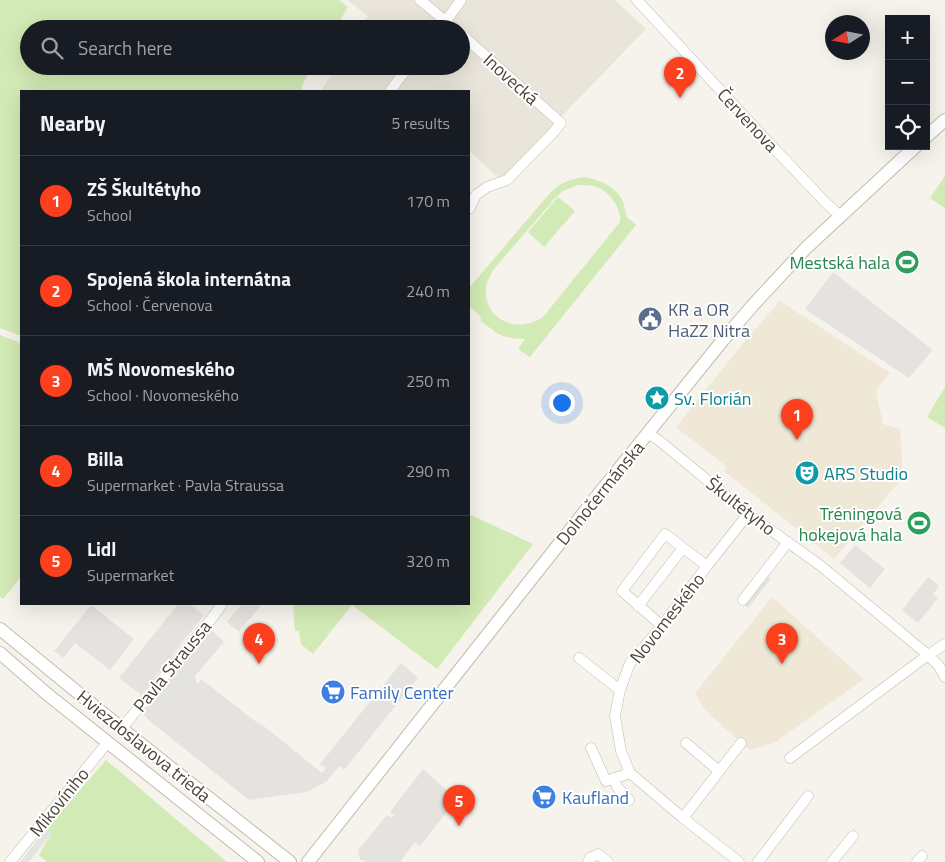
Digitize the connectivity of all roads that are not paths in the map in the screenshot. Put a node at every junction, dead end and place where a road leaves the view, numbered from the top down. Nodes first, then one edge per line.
1 (420, 0) edge
2 (461, 0) edge
3 (637, 0) edge
4 (438, 20) edge
5 (447, 20) edge
6 (470, 42) edge
7 (402, 75) edge
8 (391, 90) edge
9 (945, 120) edge
10 (930, 133) edge
11 (912, 150) edge
12 (470, 207) edge
13 (840, 216) junction
14 (648, 433) junction
15 (748, 514) junction
16 (788, 542) junction
17 (684, 548) junction
18 (707, 566) junction
19 (743, 600) dead end
20 (221, 605) edge
21 (638, 606) junction
22 (662, 626) junction
23 (0, 629) edge
24 (945, 644) edge
25 (0, 653) edge
26 (928, 655) junction
27 (579, 658) dead end
28 (945, 676) edge
29 (620, 690) junction
30 (122, 728) junction
31 (108, 742) junction
32 (741, 743) dead end
33 (686, 744) dead end
34 (591, 748) dead end
35 (790, 758) dead end
36 (719, 771) junction
37 (630, 773) junction
38 (614, 778) junction
39 (808, 796) dead end
40 (630, 800) dead end
41 (683, 818) junction
42 (853, 836) dead end
43 (10, 862) edge
44 (258, 862) edge
45 (290, 862) edge
46 (308, 862) edge
47 (588, 862) edge
48 (608, 862) edge
49 (739, 862) edge
50 (758, 862) edge
51 (832, 862) edge

1 - 4 street
2 - 5 street
3 - 13 street, Červenova
6 - 12 street, Inovecká
7 - 8 street
9 - 10 street
11 - 13 street, Dolnočermánska
13 - 14 street, Dolnočermánska
14 - 15 street, Škultétyho
14 - 46 street, Dolnočermánska
15 - 16 street, Škultétyho
15 - 18 street, Novomeského
16 - 19 street
16 - 26 street, Škultétyho
17 - 18 street
17 - 21 street
17 - 21 street
18 - 22 street, Novomeského
20 - 30 street, Pavla Straussa
21 - 22 street
22 - 29 street, Novomeského
23 - 30 street, Hviezdoslavova trieda
24 - 26 street
25 - 31 street, Hviezdoslavova trieda
26 - 28 street, Škultétyho
26 - 35 street
27 - 29 street
29 - 37 street, Novomeského
30 - 31 street
30 - 45 street, Hviezdoslavova trieda
31 - 43 street, Mikovíniho
31 - 44 street, Hviezdoslavova trieda
32 - 36 street
33 - 36 street
34 - 38 street
36 - 41 street
37 - 38 street
37 - 41 street
38 - 40 street
39 - 50 street
41 - 49 street
42 - 51 street
47 - 48 street

